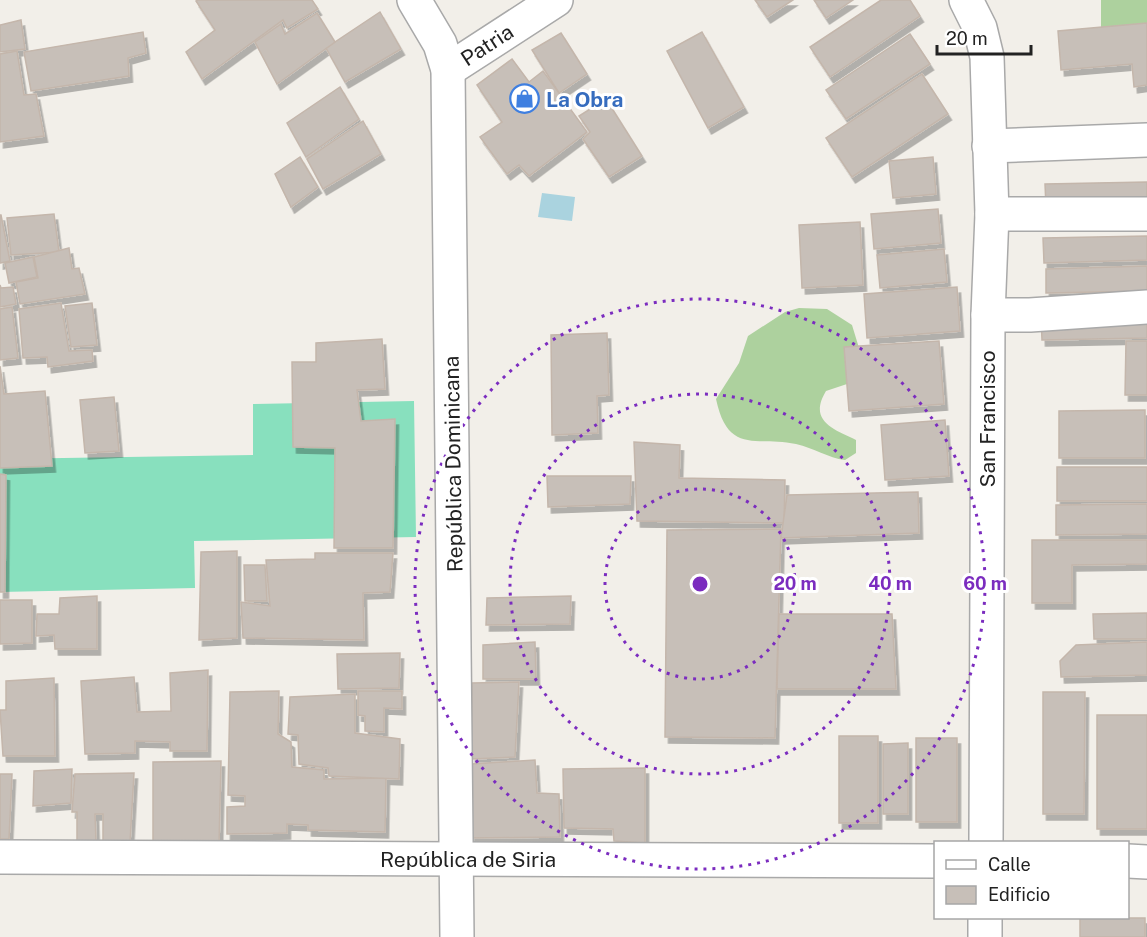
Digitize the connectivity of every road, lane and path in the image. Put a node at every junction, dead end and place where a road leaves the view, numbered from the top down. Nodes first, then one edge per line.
1 (414, 0) edge
2 (556, 0) edge
3 (966, 0) edge
4 (448, 70) junction
5 (1147, 140) edge
6 (989, 146) junction
7 (992, 214) junction
8 (1147, 214) edge
9 (1147, 307) edge
10 (988, 315) junction
11 (986, 841) edge
12 (0, 857) edge
13 (458, 859) junction
14 (934, 861) edge
15 (1129, 861) edge
16 (1147, 862) edge
17 (985, 919) edge
18 (457, 937) edge
19 (985, 937) edge

1 - 4 street, República Dominicana
2 - 4 street, Patria
3 - 6 street, San Francisco
4 - 13 street, República Dominicana
5 - 6 street
6 - 7 street, San Francisco
7 - 8 street
7 - 10 street, San Francisco
9 - 10 street
10 - 11 street, San Francisco
12 - 13 street, República de Siria
13 - 14 street, República de Siria
13 - 18 street, República Dominicana
15 - 16 street
17 - 19 street

